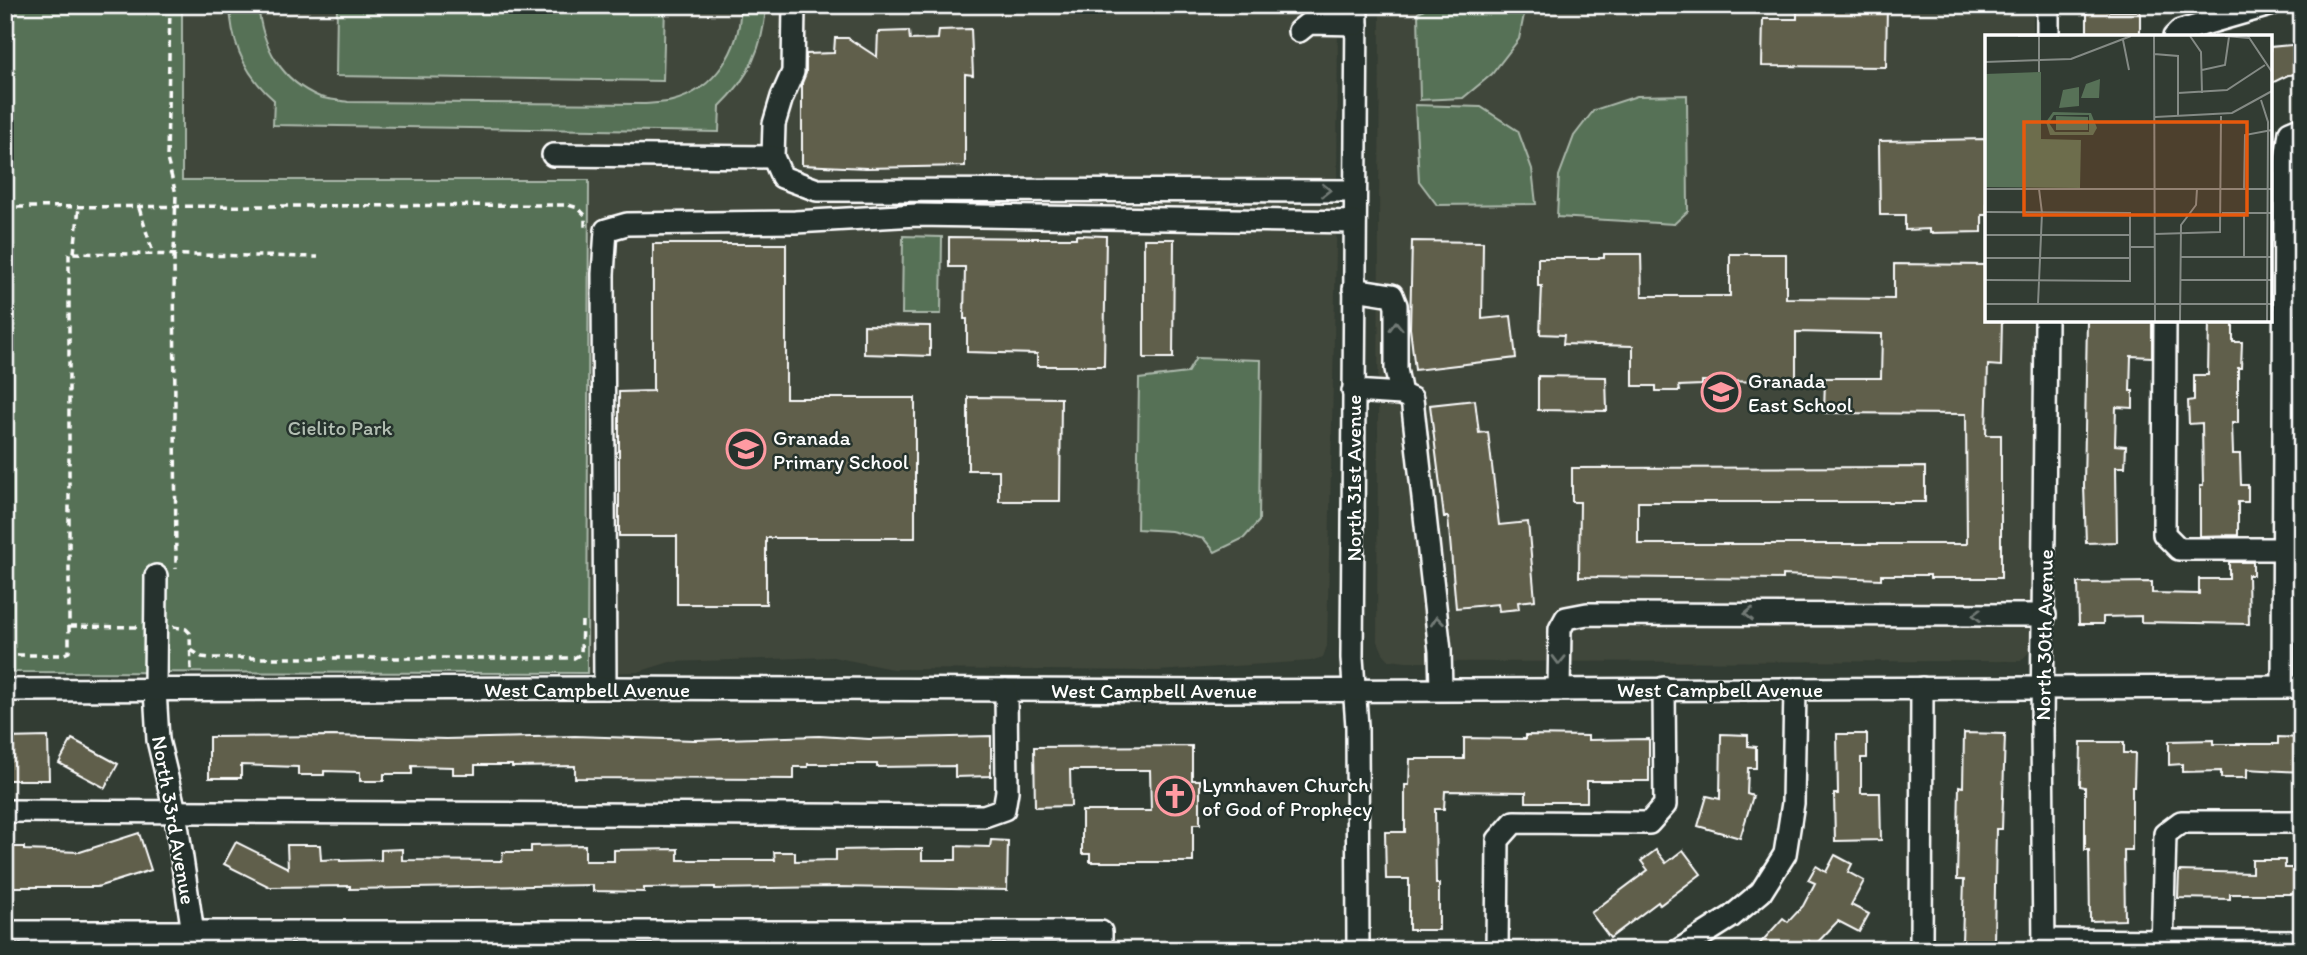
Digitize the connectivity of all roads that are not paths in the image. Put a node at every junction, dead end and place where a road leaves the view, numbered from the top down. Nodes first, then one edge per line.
1 (794, 5) edge
2 (2048, 5) edge
3 (2270, 5) edge
4 (1357, 14) edge
5 (1299, 31) dead end
6 (2048, 35) edge
7 (2176, 35) edge
8 (2296, 130) edge
9 (553, 155) dead end
10 (773, 157) junction
11 (1355, 191) junction
12 (1355, 222) junction
13 (1354, 289) junction
14 (2046, 322) edge
15 (2165, 322) edge
16 (1353, 391) junction
17 (1401, 394) junction
18 (2293, 549) edge
19 (166, 574) road end
20 (2045, 615) junction
21 (2293, 686) edge
22 (605, 688) junction
23 (1664, 688) junction
24 (1922, 688) junction
25 (2043, 688) junction
26 (1441, 689) junction
27 (1559, 689) junction
28 (1794, 689) junction
29 (5, 690) edge
30 (155, 690) junction
31 (1006, 690) junction
32 (1354, 690) junction
33 (5, 811) edge
34 (175, 811) junction
35 (2302, 822) edge
36 (5, 932) edge
37 (1101, 941) edge
38 (193, 942) edge
39 (2288, 944) edge
40 (2044, 945) edge
41 (2162, 945) edge
42 (1358, 950) edge
43 (1497, 950) edge
44 (1679, 950) edge
45 (1921, 950) edge

1 - 10 street
2 - 6 street
3 - 7 street
4 - 5 street
4 - 11 street, North 31st Avenue
8 - 18 street
9 - 10 street
10 -> 11 street
11 - 12 street, North 31st Avenue
12 - 13 street, North 31st Avenue
12 - 22 street
13 - 16 street, North 31st Avenue
17 -> 13 street
14 - 20 street, North 30th Avenue
15 - 18 street
16 - 17 street
16 - 32 street, North 31st Avenue
26 -> 17 street
18 - 21 street
19 - 30 street, North 33rd Avenue
20 - 25 street, North 30th Avenue
20 -> 27 street
21 - 25 street, West Campbell Avenue
22 - 30 street, West Campbell Avenue
22 - 31 street, West Campbell Avenue
23 - 27 street, West Campbell Avenue
23 - 28 street, West Campbell Avenue
23 - 43 street
24 - 25 street, West Campbell Avenue
24 - 28 street, West Campbell Avenue
24 - 45 street
25 - 40 street, North 30th Avenue
26 - 27 street, West Campbell Avenue
26 - 32 street, West Campbell Avenue
28 - 44 street
29 - 30 street, West Campbell Avenue
30 - 34 street, North 33rd Avenue
31 - 32 street, West Campbell Avenue
31 - 34 street
32 - 42 street, North 31st Avenue
33 - 34 street
34 - 38 street, North 33rd Avenue
35 - 41 street
36 - 38 street
37 - 38 street
39 - 41 street
40 - 41 street

